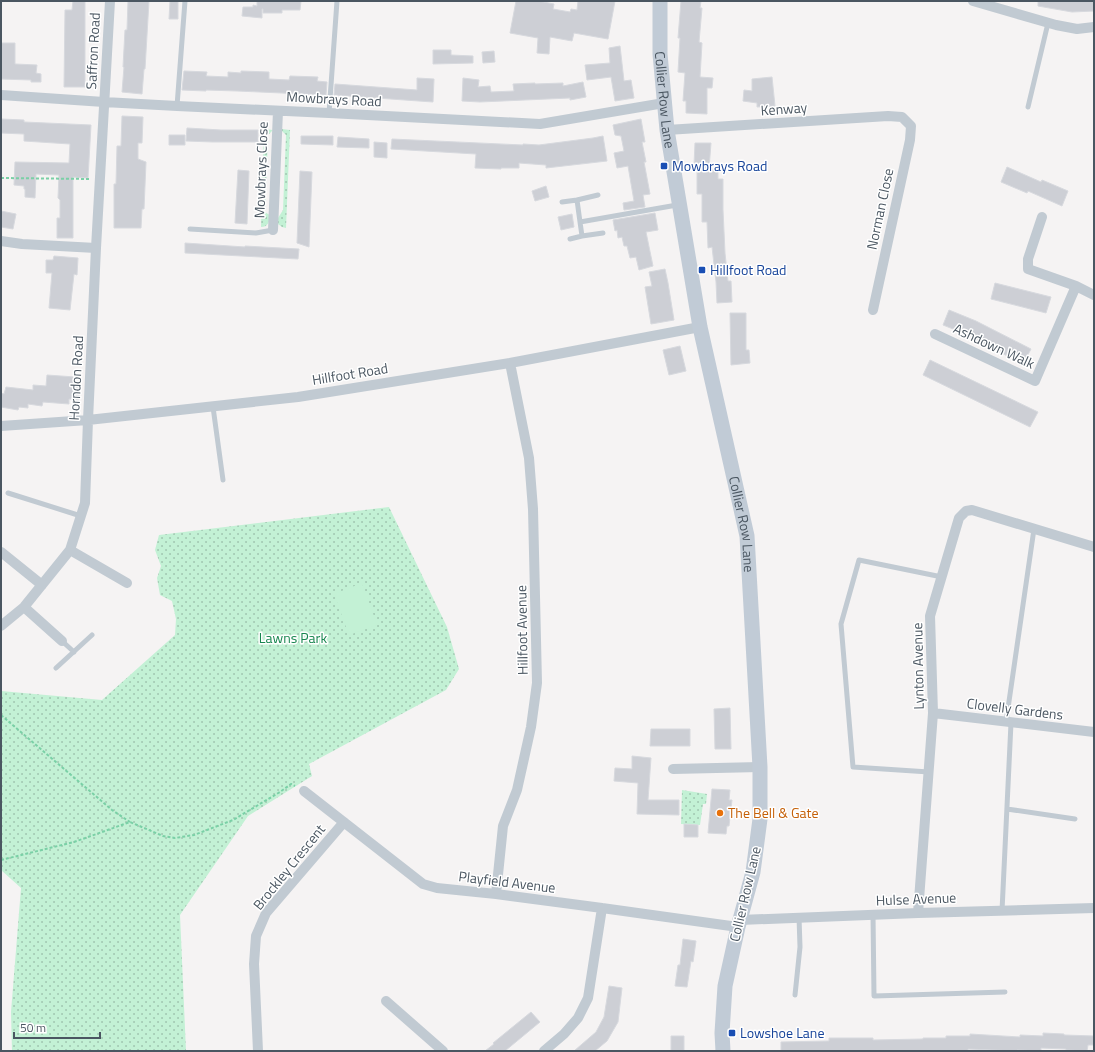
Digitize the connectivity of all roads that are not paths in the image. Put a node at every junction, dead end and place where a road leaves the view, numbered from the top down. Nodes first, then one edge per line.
1 (110, 1) edge
2 (185, 1) edge
3 (337, 1) edge
4 (660, 1) edge
5 (973, 1) edge
6 (1048, 23) junction
7 (1094, 27) edge
8 (1, 95) edge
9 (104, 102) junction
10 (664, 103) junction
11 (177, 106) junction
12 (1028, 107) dead end
13 (278, 111) junction
14 (329, 113) junction
15 (902, 117) joint
16 (667, 130) junction
17 (598, 195) dead end
18 (577, 200) junction
19 (562, 202) dead end
20 (680, 204) junction
21 (1042, 216) dead end
22 (580, 222) junction
23 (190, 229) dead end
24 (273, 230) joint
25 (603, 233) dead end
26 (582, 236) junction
27 (570, 238) dead end
28 (1, 241) edge
29 (96, 248) junction
30 (1076, 286) junction
31 (1094, 295) edge
32 (873, 310) dead end
33 (700, 327) junction
34 (935, 334) dead end
35 (510, 363) junction
36 (213, 407) junction
37 (88, 420) junction
38 (1, 426) edge
39 (223, 480) dead end
40 (8, 493) dead end
41 (81, 516) junction
42 (1034, 529) junction
43 (1094, 547) edge
44 (70, 550) junction
45 (1, 552) edge
46 (942, 577) junction
47 (127, 584) dead end
48 (42, 585) junction
49 (24, 607) junction
50 (1, 626) edge
51 (92, 635) dead end
52 (62, 641) joint
53 (74, 652) junction
54 (56, 668) dead end
55 (933, 713) junction
56 (1008, 722) junction
57 (1094, 732) edge
58 (760, 767) junction
59 (673, 769) dead end
60 (929, 772) junction
61 (304, 791) road end
62 (1006, 809) junction
63 (1075, 819) dead end
64 (344, 822) junction
65 (496, 894) junction
66 (602, 908) junction
67 (1094, 908) edge
68 (1002, 911) junction
69 (918, 913) junction
70 (873, 914) junction
71 (799, 917) junction
72 (739, 923) junction
73 (1005, 992) dead end
74 (795, 995) dead end
75 (386, 1001) dead end
76 (258, 1051) edge
77 (443, 1051) edge
78 (544, 1051) edge
79 (723, 1051) edge

1 - 9 street, Saffron Road
2 - 11 lane
3 - 14 lane
4 - 10 main road, Collier Row Lane
5 - 6 street
6 - 7 street
6 - 12 lane
8 - 9 street, Mowbrays Road
9 - 11 street, Mowbrays Road
9 - 29 street, Horndon Road
10 - 14 street, Mowbrays Road
10 - 16 main road, Collier Row Lane
11 - 13 street, Mowbrays Road
13 - 14 street, Mowbrays Road
13 - 24 street, Mowbrays Close
15 - 16 street, Kenway
15 - 32 street, Norman Close
16 - 20 main road, Collier Row Lane
17 - 18 lane
18 - 19 lane
18 - 22 lane
20 - 22 lane
20 - 33 main road, Collier Row Lane
21 - 30 street
22 - 26 lane
23 - 24 lane
25 - 26 lane
26 - 27 lane
28 - 29 street
29 - 37 street, Horndon Road
30 - 31 street
30 - 34 street, Ashdown Walk
33 - 35 street, Hillfoot Road
33 - 58 main road, Collier Row Lane
35 - 36 street, Hillfoot Road
35 - 65 street, Hillfoot Avenue
36 - 37 street, Hillfoot Road
36 - 39 lane
37 - 38 street, Hillfoot Road
37 - 41 street, Horndon Road
40 - 41 lane
41 - 44 street, Horndon Road
42 - 43 street, Lynton Avenue
42 - 46 street, Lynton Avenue
42 - 56 lane
44 - 47 street
44 - 48 street, Horndon Road
45 - 48 street
46 - 55 street, Lynton Avenue
46 - 60 lane
48 - 49 street, Horndon Road
49 - 50 street, Horndon Road
49 - 52 street
51 - 53 lane
52 - 53 lane
53 - 54 lane
55 - 56 street, Clovelly Gardens
55 - 60 street, Lynton Avenue
56 - 57 street, Clovelly Gardens
56 - 62 lane
58 - 59 street
58 - 72 main road, Collier Row Lane
60 - 69 street, Lynton Avenue
61 - 64 street, Playfield Avenue
62 - 63 lane
62 - 68 lane
64 - 65 street, Playfield Avenue
64 - 76 street, Brockley Crescent
65 - 66 street, Playfield Avenue
66 - 72 street, Playfield Avenue
66 - 78 street
67 - 68 street, Hulse Avenue
68 - 69 street, Hulse Avenue
69 - 70 street, Hulse Avenue
70 - 71 street, Hulse Avenue
70 - 73 lane
71 - 72 street, Hulse Avenue
71 - 74 lane
72 - 79 main road, Collier Row Lane
75 - 77 street

